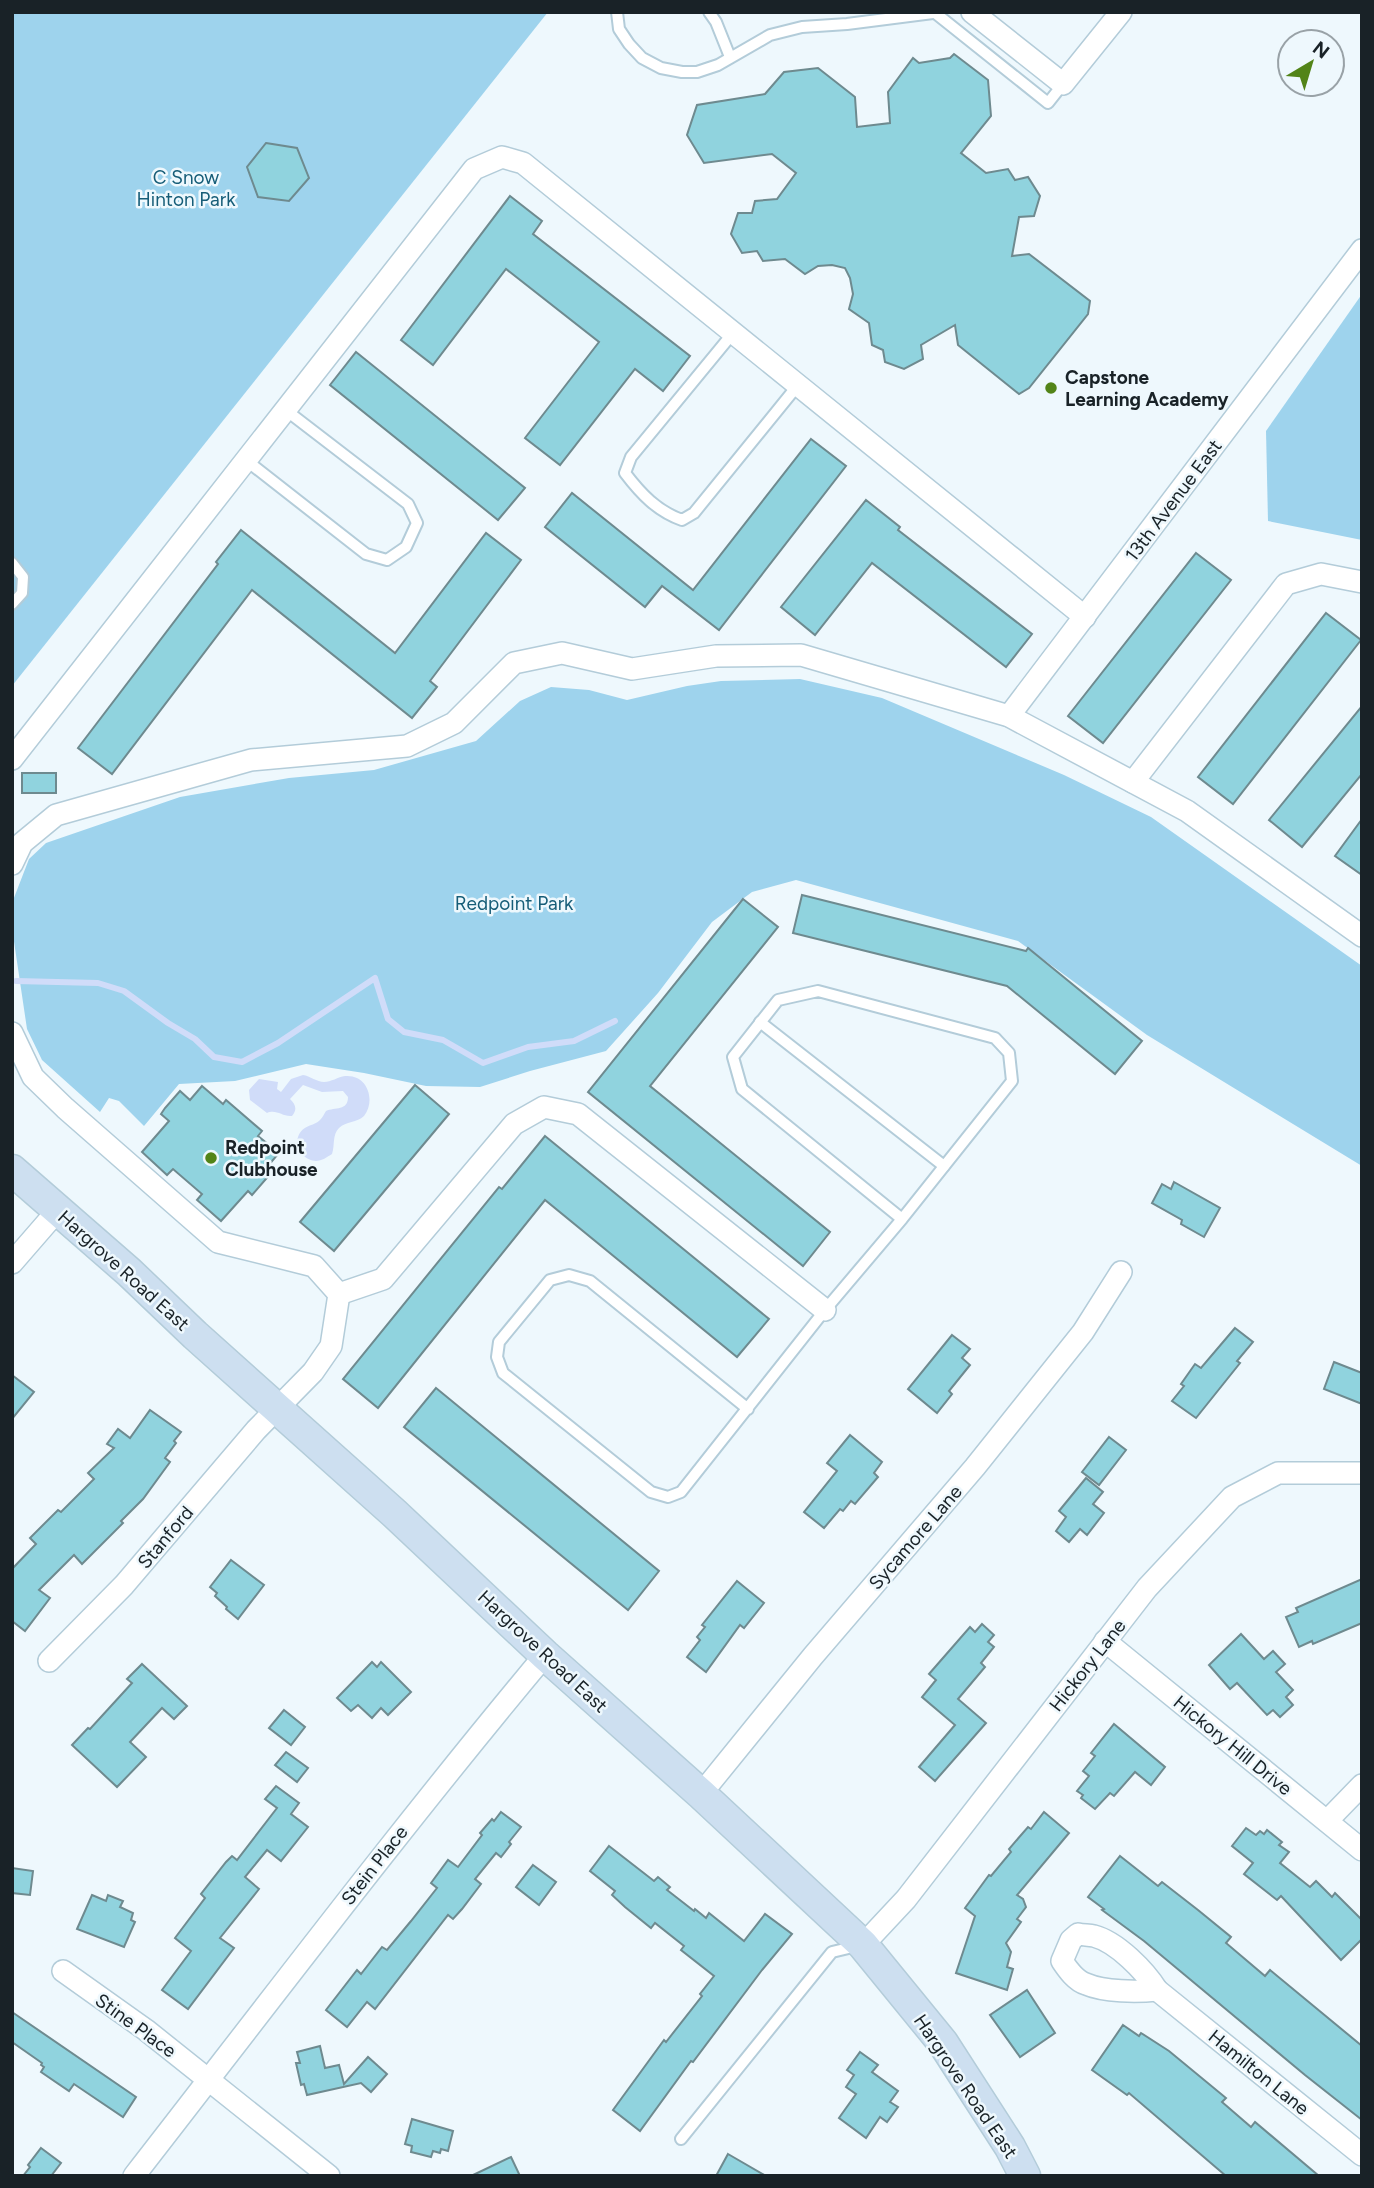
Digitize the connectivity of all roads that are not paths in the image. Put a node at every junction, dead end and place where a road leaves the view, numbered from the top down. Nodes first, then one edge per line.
1 (617, 12) edge
2 (709, 12) edge
3 (972, 12) edge
4 (1121, 12) edge
5 (933, 13) edge
6 (730, 57) junction
7 (1063, 84) junction
8 (1362, 250) edge
9 (733, 333) junction
10 (798, 384) junction
11 (287, 411) junction
12 (247, 461) junction
13 (12, 563) edge
14 (1362, 582) edge
15 (12, 604) edge
16 (1085, 617) junction
17 (1010, 716) junction
18 (12, 759) edge
19 (1133, 782) junction
20 (17, 840) edge
21 (12, 864) edge
22 (1362, 936) edge
23 (760, 1022) junction
24 (12, 1033) edge
25 (944, 1166) junction
26 (12, 1170) edge
27 (58, 1210) junction
28 (902, 1219) junction
29 (12, 1263) edge
30 (1121, 1272) dead end
31 (339, 1294) junction
32 (825, 1310) junction
33 (277, 1408) junction
34 (748, 1409) junction
35 (1362, 1473) edge
36 (1105, 1641) junction
37 (545, 1655) junction
38 (49, 1661) dead end
39 (1362, 1785) edge
40 (701, 1794) junction
41 (1327, 1821) junction
42 (1362, 1850) edge
43 (863, 1945) junction
44 (63, 1971) dead end
45 (1157, 1990) dead end
46 (209, 2080) junction
47 (681, 2139) dead end
48 (1362, 2155) edge
49 (134, 2176) edge
50 (328, 2176) edge
51 (1025, 2176) edge

1 - 6 lane
2 - 6 lane
3 - 7 street
4 - 7 street
5 - 6 lane
5 - 7 lane
8 - 16 street, 13th Avenue East
9 - 10 street
9 - 10 lane
9 - 11 street
10 - 16 street
11 - 12 street
11 - 12 lane
12 - 18 street
13 - 15 lane
14 - 19 street
16 - 17 street, 13th Avenue East
17 - 19 street
17 - 20 street
19 - 22 street
20 - 21 street
23 - 25 lane
23 - 25 lane
23 - 28 lane
24 - 31 street
25 - 28 lane
26 - 27 main road, Hargrove Road East
27 - 29 street
27 - 33 main road, Hargrove Road East
28 - 32 lane
30 - 40 street, Sycamore Lane
31 - 32 street
31 - 33 street, Stanford
32 - 34 lane
33 - 37 main road, Hargrove Road East
33 - 38 street, Stanford
34 - 34 lane
35 - 36 street, Hickory Lane
36 - 41 street, Hickory Hill Drive
36 - 43 street, Hickory Lane
37 - 40 main road, Hargrove Road East
37 - 46 street, Stein Place
39 - 41 street
40 - 43 main road, Hargrove Road East
41 - 42 street, Hickory Hill Drive
43 - 47 lane
43 - 51 main road, Hargrove Road East
44 - 46 street, Stine Place
45 - 48 street, Hamilton Lane
46 - 49 street, Stein Place
46 - 50 street, Stine Place

